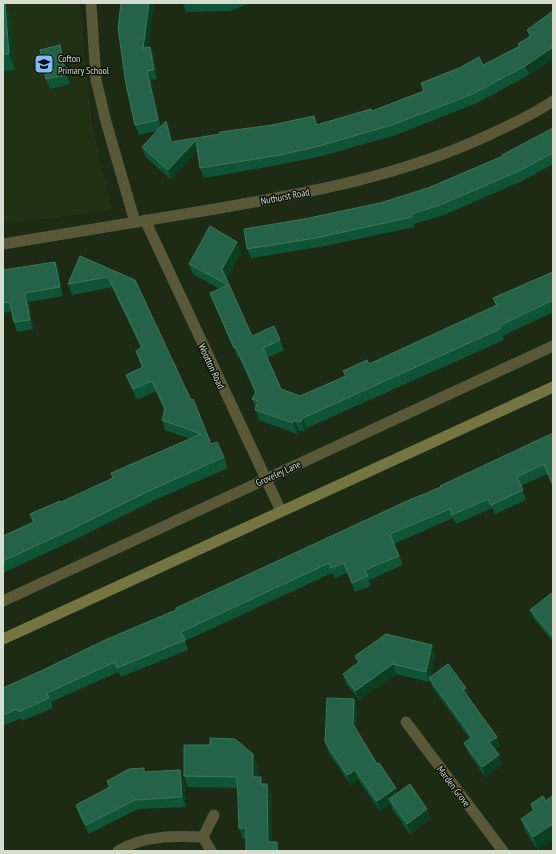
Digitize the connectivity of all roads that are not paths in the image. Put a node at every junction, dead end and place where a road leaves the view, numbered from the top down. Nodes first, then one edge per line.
1 (91, 3) edge
2 (553, 101) edge
3 (140, 221) junction
4 (3, 244) edge
5 (553, 346) edge
6 (553, 387) edge
7 (265, 479) junction
8 (281, 511) junction
9 (3, 601) edge
10 (3, 639) edge
11 (406, 722) dead end
12 (214, 815) dead end
13 (203, 836) junction
14 (118, 851) edge
15 (211, 851) edge
16 (503, 851) edge

1 - 3 street, Wootton Road
2 - 3 street, Nuthurst Road
3 - 4 street, Nuthurst Road
3 - 7 street, Wootton Road
5 - 7 street, Groveley Lane
6 - 8 main road
7 - 8 street, Wootton Road
7 - 9 street, Groveley Lane
8 - 10 main road
11 - 16 street, Marden Grove
12 - 13 street
13 - 14 street
13 - 15 street

